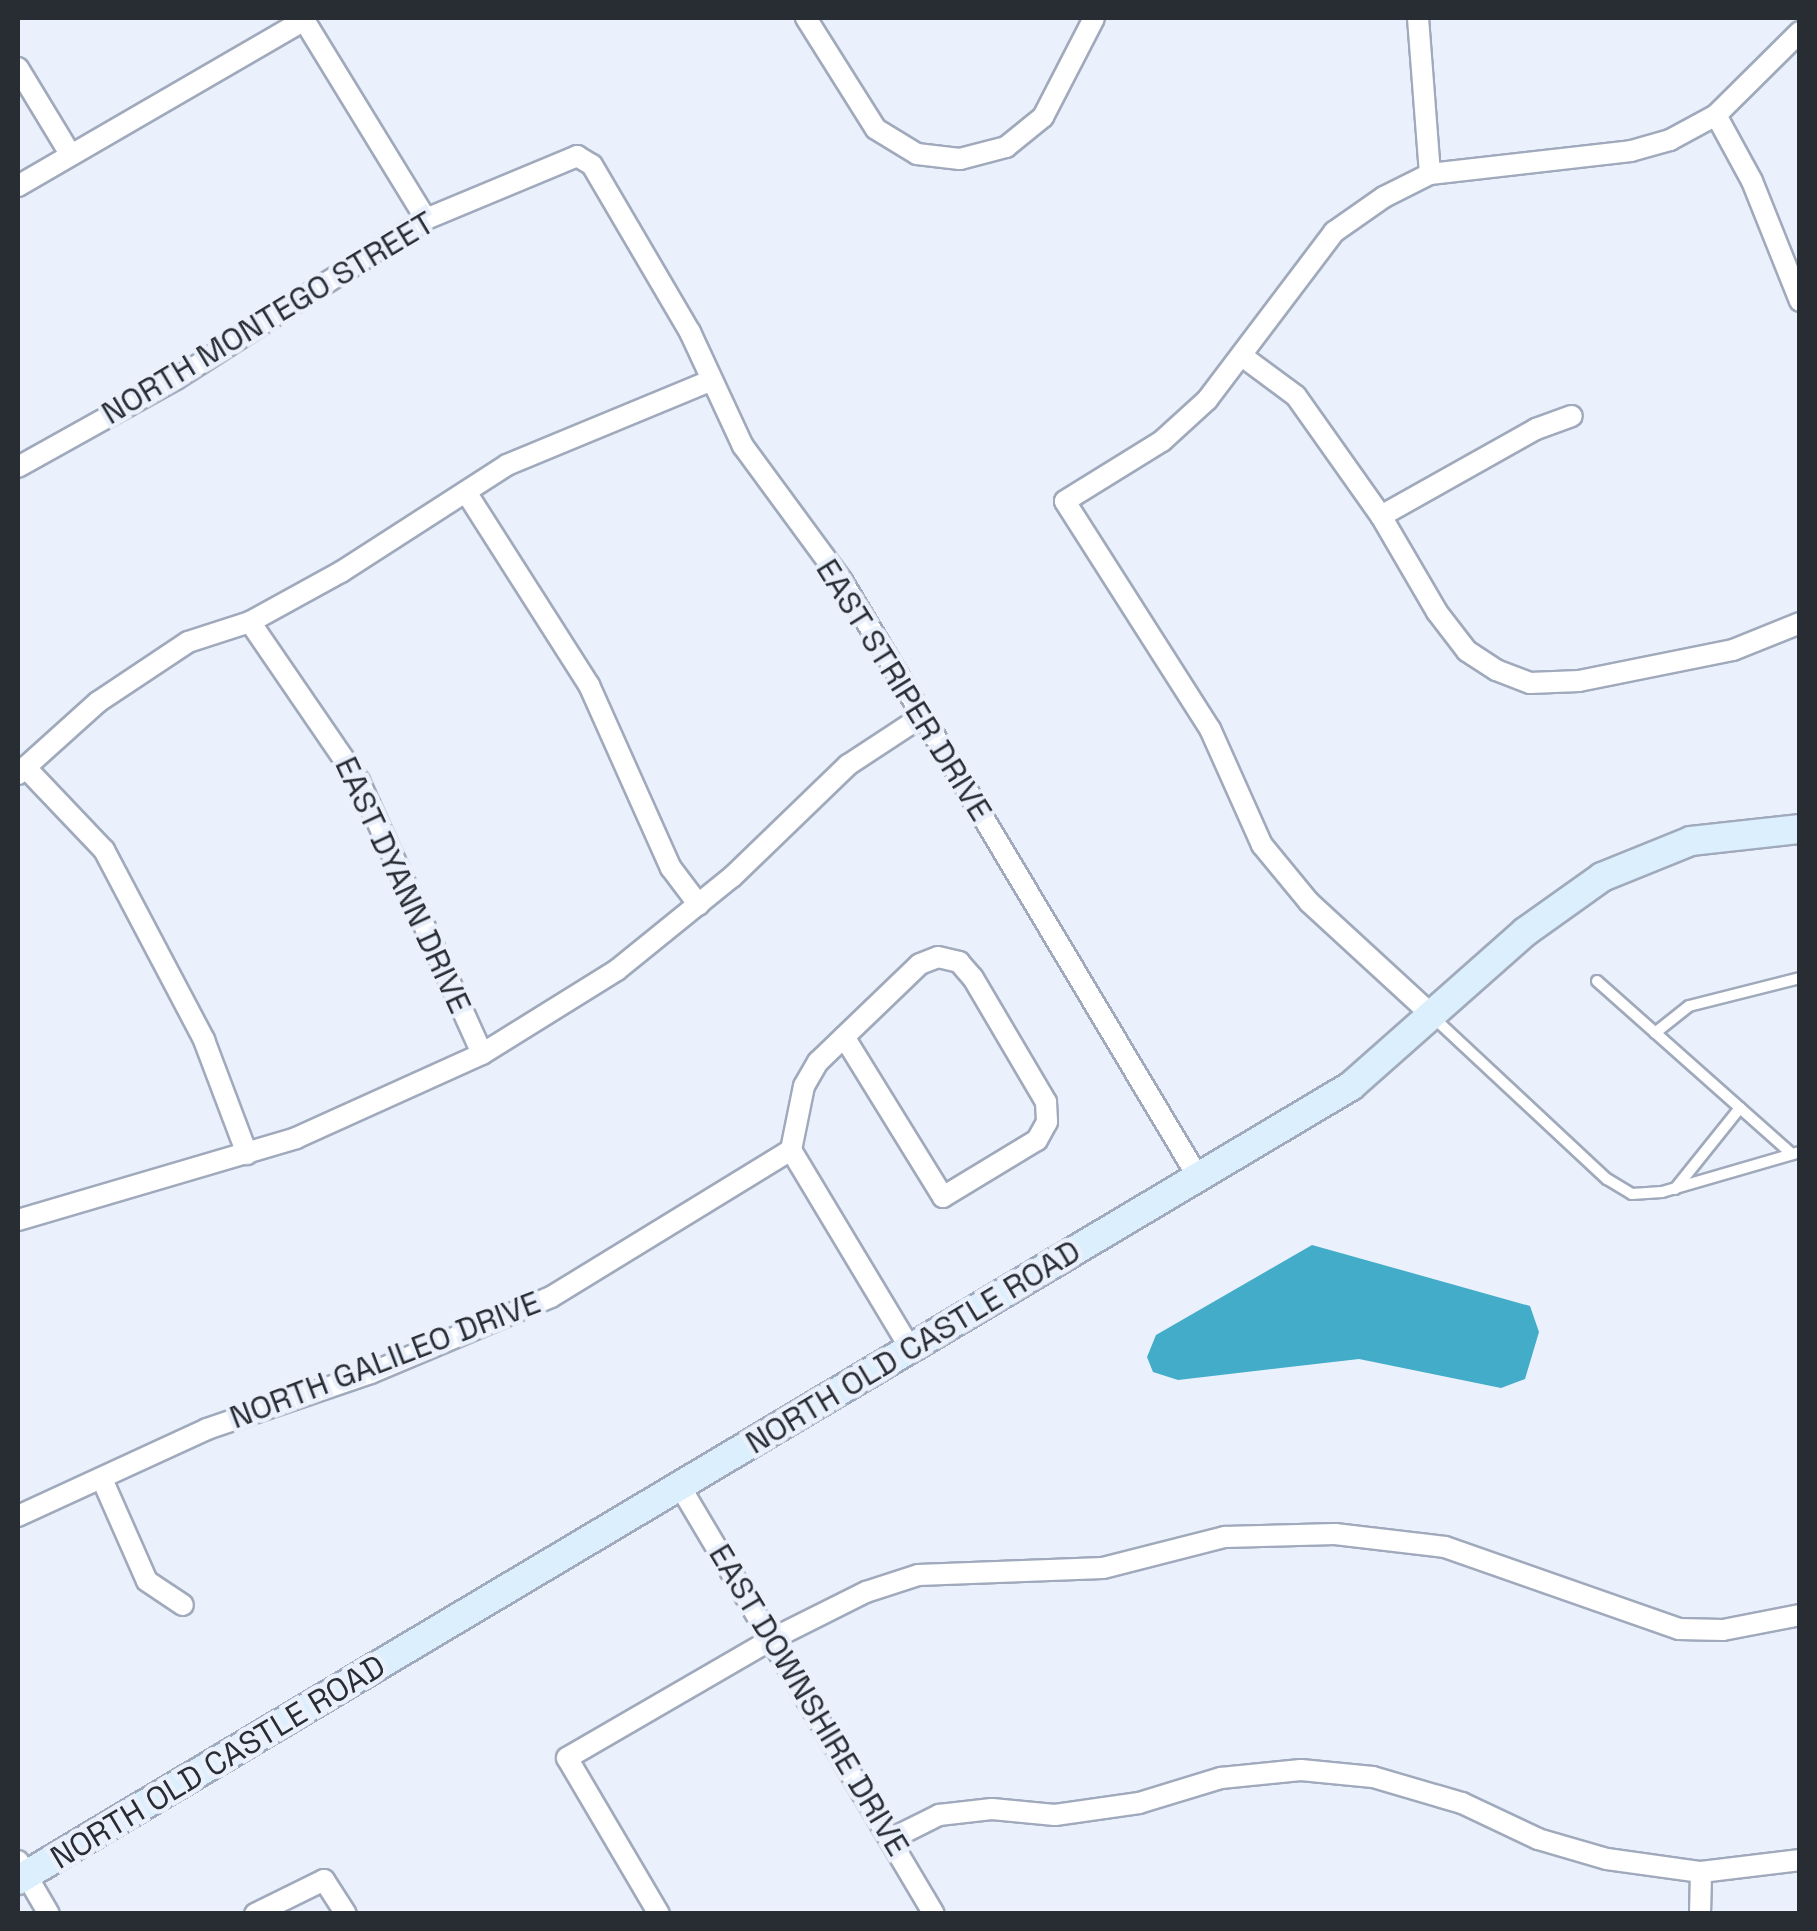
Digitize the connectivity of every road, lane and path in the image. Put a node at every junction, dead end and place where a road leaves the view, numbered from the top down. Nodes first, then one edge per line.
1 (806, 18) edge
2 (1094, 18) edge
3 (1418, 18) edge
4 (304, 20) edge
5 (1800, 32) edge
6 (18, 68) edge
7 (1716, 115) junction
8 (70, 154) junction
9 (577, 156) joint
10 (1430, 174) junction
11 (18, 186) edge
12 (426, 219) junction
13 (1800, 300) edge
14 (1242, 356) junction
15 (710, 382) junction
16 (1572, 416) dead end
17 (18, 466) edge
18 (466, 492) junction
19 (1381, 516) junction
20 (250, 622) junction
21 (1800, 623) edge
22 (921, 717) junction
23 (21, 771) edge
24 (1800, 828) edge
25 (699, 905) junction
26 (1800, 978) edge
27 (1598, 981) dead end
28 (1433, 1016) junction
29 (1655, 1033) junction
30 (844, 1037) junction
31 (482, 1054) junction
32 (1740, 1108) junction
33 (791, 1150) junction
34 (1796, 1153) edge
35 (247, 1154) junction
36 (1198, 1177) junction
37 (1675, 1189) junction
38 (18, 1220) edge
39 (910, 1346) junction
40 (102, 1479) junction
41 (681, 1488) junction
42 (18, 1516) edge
43 (183, 1605) dead end
44 (1800, 1615) edge
45 (774, 1638) junction
46 (891, 1840) junction
47 (1800, 1860) edge
48 (20, 1872) edge
49 (1701, 1872) junction
50 (49, 1914) edge
51 (255, 1914) edge
52 (346, 1914) edge
53 (658, 1914) edge
54 (934, 1914) edge
55 (1700, 1914) edge

1 - 2 street
3 - 10 street
4 - 8 street
4 - 12 street
5 - 7 street
6 - 8 street
7 - 10 street
7 - 13 street
8 - 11 street
9 - 12 street, NORTH MONTEGO STREET
9 - 15 street, EAST STRIPER DRIVE
10 - 14 street
12 - 17 street, NORTH MONTEGO STREET
14 - 19 street
14 - 28 street
15 - 18 street
15 - 22 street, EAST STRIPER DRIVE
16 - 19 street
18 - 20 street
18 - 25 street
19 - 21 street
20 - 23 street
20 - 31 street, EAST DYANN DRIVE
22 - 25 street
22 - 36 street, EAST STRIPER DRIVE
23 - 35 street
24 - 28 street, NORTH OLD CASTLE ROAD
25 - 31 street
26 - 29 lane
27 - 29 lane
28 - 36 street, NORTH OLD CASTLE ROAD
28 - 37 lane
29 - 32 lane
30 - 30 street
30 - 33 street
31 - 35 street
32 - 34 lane
32 - 37 lane
33 - 39 street
33 - 40 street, NORTH GALILEO DRIVE
34 - 37 lane
35 - 38 street
36 - 39 street, NORTH OLD CASTLE ROAD
39 - 41 street, NORTH OLD CASTLE ROAD
40 - 42 street, NORTH GALILEO DRIVE
40 - 43 street
41 - 45 street, EAST DOWNSHIRE DRIVE
41 - 48 street, NORTH OLD CASTLE ROAD
44 - 45 street
45 - 46 street, EAST DOWNSHIRE DRIVE
45 - 53 street
46 - 49 street
46 - 54 street, EAST DOWNSHIRE DRIVE
47 - 49 street
48 - 50 street
49 - 55 street
51 - 52 street

